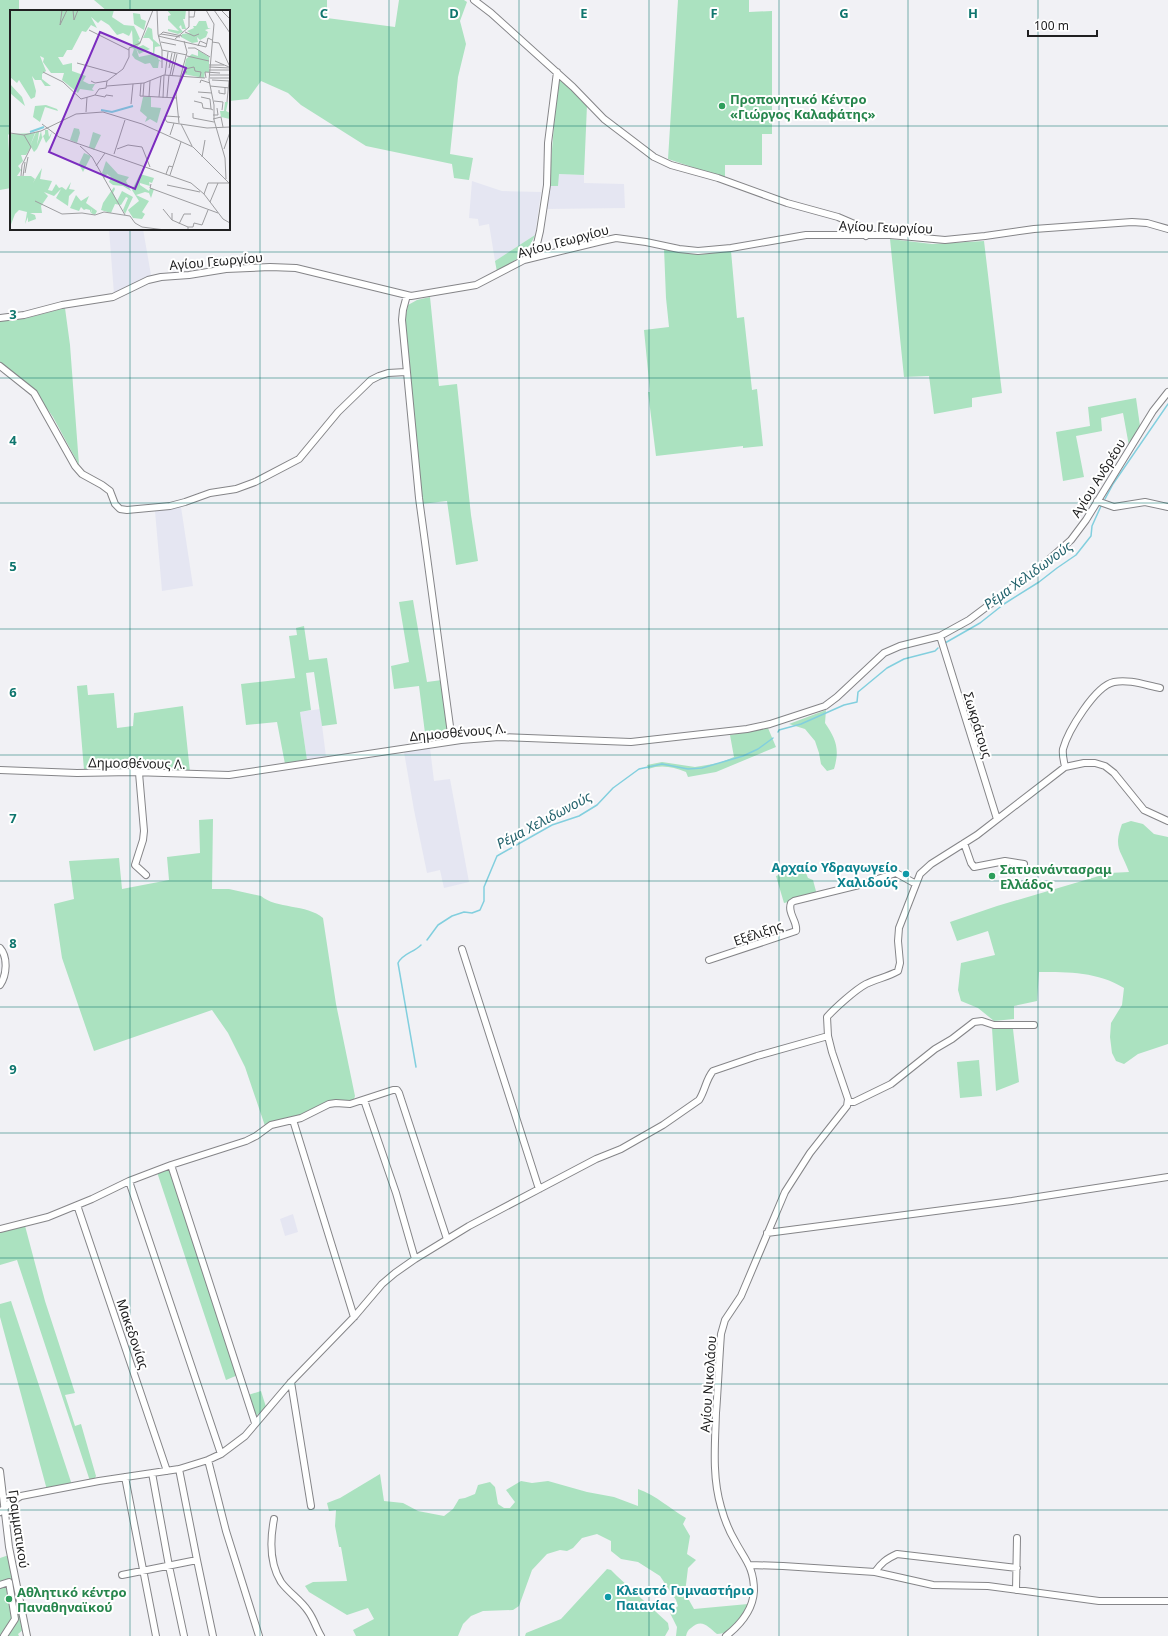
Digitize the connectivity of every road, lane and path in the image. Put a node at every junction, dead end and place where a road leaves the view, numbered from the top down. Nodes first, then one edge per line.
1 (474, 0) edge
2 (557, 72) junction
3 (1168, 228) edge
4 (866, 236) junction
5 (524, 260) junction
6 (407, 295) junction
7 (0, 318) edge
8 (0, 366) edge
9 (406, 372) junction
10 (1168, 392) edge
11 (1097, 501) junction
12 (1168, 507) edge
13 (940, 636) junction
14 (1160, 688) dead end
15 (452, 741) junction
16 (1065, 767) junction
17 (0, 770) edge
18 (139, 773) junction
19 (997, 820) junction
20 (1168, 821) edge
21 (964, 843) junction
22 (1024, 864) dead end
23 (146, 875) dead end
24 (916, 884) junction
25 (0, 948) edge
26 (462, 949) dead end
27 (709, 960) dead end
28 (0, 985) edge
29 (1034, 1025) dead end
30 (828, 1036) junction
31 (364, 1100) junction
32 (848, 1102) junction
33 (293, 1120) junction
34 (171, 1165) junction
35 (1168, 1177) edge
36 (129, 1181) junction
37 (539, 1189) junction
38 (77, 1205) junction
39 (0, 1229) edge
40 (767, 1233) junction
41 (447, 1239) junction
42 (415, 1259) junction
43 (354, 1317) junction
44 (291, 1382) junction
45 (255, 1423) junction
46 (221, 1454) junction
47 (208, 1460) junction
48 (179, 1469) junction
49 (0, 1471) edge
50 (167, 1471) junction
51 (152, 1473) junction
52 (125, 1477) junction
53 (312, 1506) dead end
54 (2, 1510) edge
55 (274, 1519) dead end
56 (1017, 1538) dead end
57 (197, 1560) junction
58 (750, 1565) junction
59 (169, 1566) junction
60 (1017, 1568) junction
61 (142, 1570) junction
62 (875, 1572) junction
63 (122, 1575) dead end
64 (0, 1584) edge
65 (1016, 1590) junction
66 (1168, 1601) edge
67 (4, 1636) edge
68 (27, 1636) edge
69 (156, 1636) edge
70 (184, 1636) edge
71 (213, 1636) edge
72 (259, 1636) edge
73 (321, 1636) edge
74 (726, 1636) edge

1 - 2 street
2 - 4 street
2 - 5 street
3 - 4 street, Αγίου Γεωργίου
4 - 5 street, Αγίου Γεωργίου
5 - 6 street, Αγίου Γεωργίου
6 - 7 street, Αγίου Γεωργίου
6 - 9 street
8 - 9 street
9 - 15 street
10 - 11 street, Αγίου Ανδρέου
11 - 12 street
11 - 13 street, Αγίου Ανδρέου
13 - 15 street, Δημοσθένους Λ.
13 - 19 street, Σωκράτους
14 - 16 street
15 - 18 street, Δημοσθένους Λ.
16 - 19 street
16 - 20 street
17 - 18 street, Δημοσθένους Λ.
18 - 23 street
19 - 21 street
21 - 22 street
21 - 24 street
24 - 27 street, Εξέλιξης
24 - 30 street
25 - 28 street
26 - 37 street
29 - 32 street
30 - 32 street
30 - 37 street
31 - 33 street
31 - 41 street
31 - 42 street
32 - 40 street, Αγίου Νικολάου
33 - 34 street
33 - 43 street
34 - 36 street
34 - 45 street
35 - 40 street
36 - 38 street
36 - 46 street
37 - 41 street
38 - 39 street
38 - 50 street, Μακεδονίας
40 - 58 street, Αγίου Νικολάου
41 - 42 street
42 - 43 street
43 - 44 street
44 - 45 street
44 - 53 street
45 - 46 street
46 - 47 street
47 - 48 street
47 - 72 street
48 - 50 street
48 - 57 street
49 - 54 street, Γραμματικού
50 - 51 street
51 - 52 street
51 - 59 street
52 - 54 street
52 - 61 street
54 - 68 street, Γραμματικού
55 - 73 street
56 - 60 street
57 - 59 street
57 - 71 street
58 - 62 street
58 - 74 street, Αγίου Νικολάου
59 - 61 street
59 - 70 street
60 - 62 street
60 - 65 street
61 - 63 street
61 - 69 street
62 - 65 street
64 - 67 street
65 - 66 street

